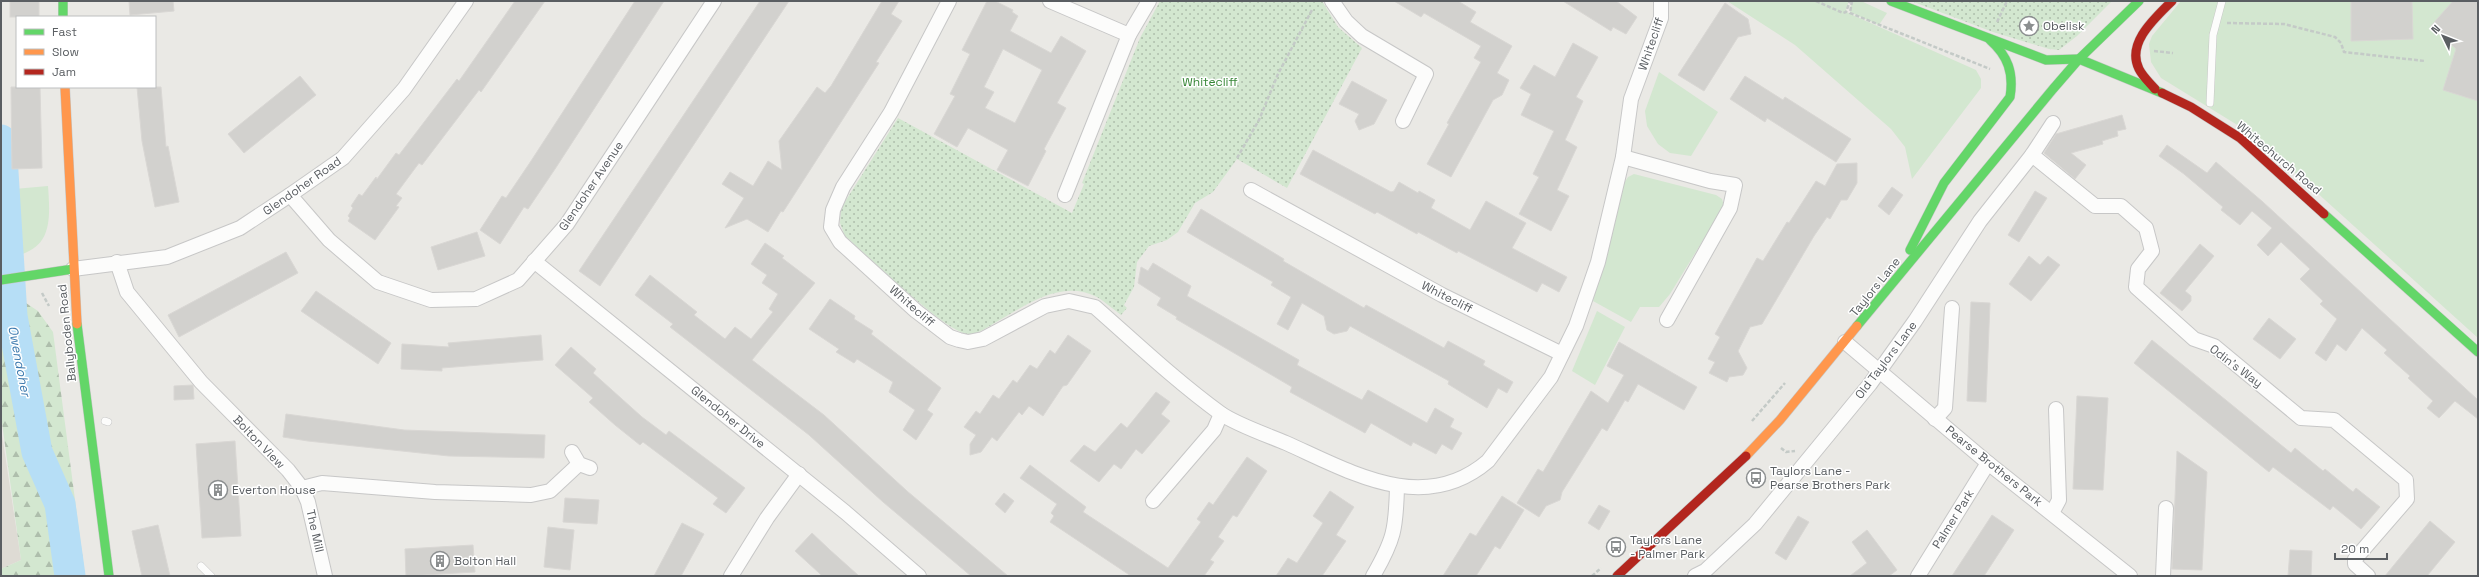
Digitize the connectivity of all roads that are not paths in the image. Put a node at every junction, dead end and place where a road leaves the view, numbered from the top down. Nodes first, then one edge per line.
1 (63, 1) edge
2 (466, 1) edge
3 (714, 1) edge
4 (949, 1) edge
5 (1050, 1) edge
6 (1149, 1) edge
7 (1332, 1) edge
8 (1661, 1) edge
9 (1891, 1) edge
10 (2139, 1) edge
11 (2172, 1) edge
12 (2222, 1) edge
13 (63, 16) edge
14 (1129, 35) junction
15 (1988, 38) junction
16 (2079, 59) junction
17 (65, 88) edge
18 (2156, 90) junction
19 (2210, 103) dead end
20 (1403, 121) dead end
21 (2053, 123) dead end
22 (2032, 155) junction
23 (1623, 157) junction
24 (1250, 190) dead end
25 (290, 195) junction
26 (1065, 195) dead end
27 (117, 262) junction
28 (534, 262) junction
29 (73, 268) junction
30 (6, 279) edge
31 (1893, 284) junction
32 (1952, 308) dead end
33 (1667, 320) dead end
34 (1845, 342) junction
35 (2478, 352) edge
36 (1562, 354) junction
37 (1879, 371) junction
38 (2056, 409) dead end
39 (1221, 414) junction
40 (1935, 419) junction
41 (572, 452) dead end
42 (1988, 463) junction
43 (799, 474) junction
44 (1397, 487) junction
45 (302, 488) junction
46 (1152, 501) dead end
47 (2166, 508) dead end
48 (2052, 513) junction
49 (201, 566) dead end
50 (109, 576) edge
51 (211, 576) edge
52 (325, 576) edge
53 (731, 576) edge
54 (919, 576) edge
55 (1373, 576) edge
56 (1617, 576) edge
57 (1695, 576) edge
58 (1918, 576) edge
59 (2130, 576) edge
60 (2163, 576) edge
61 (2368, 576) edge

1 - 13 main road
2 - 25 street, Glendoher Road
3 - 28 street, Glendoher Avenue
4 - 39 street, Whitecliff
5 - 14 street
6 - 14 street
7 - 20 street
8 - 23 street, Whitecliff
9 - 15 main road, Whitechurch Road
10 - 16 main road, Taylors Lane
11 - 18 main road
12 - 19 lane
14 - 26 street
15 - 16 main road, Whitechurch Road
15 - 31 main road
16 - 18 main road, Whitechurch Road
16 - 31 main road, Taylors Lane
17 - 29 main road, Ballyboden Road
18 - 35 main road, Whitechurch Road
21 - 22 street, Old Taylors Lane
22 - 37 street, Old Taylors Lane
22 - 61 street, Odin's Way
23 - 33 street
23 - 36 street, Whitecliff
24 - 36 street, Whitecliff
25 - 27 street, Glendoher Road
25 - 28 street, Glendoher Avenue
27 - 29 street, Glendoher Road
27 - 45 street, Bolton View
28 - 43 street, Glendoher Drive
29 - 30 main road
29 - 50 main road, Ballyboden Road
31 - 34 main road, Taylors Lane
32 - 40 street, Pearse Brothers Park
34 - 37 street, Pearse Brothers Park
34 - 56 main road, Taylors Lane
36 - 44 street, Whitecliff
37 - 40 street, Pearse Brothers Park
37 - 57 street, Old Taylors Lane
38 - 48 street, Pearse Brothers Park
39 - 44 street, Whitecliff
39 - 46 street
40 - 42 street, Pearse Brothers Park
41 - 45 street
42 - 48 street, Pearse Brothers Park
42 - 58 street, Palmer Park
43 - 53 street
43 - 54 street, Glendoher Drive
44 - 55 street
45 - 52 street, The Mill
47 - 60 street
48 - 59 street, Pearse Brothers Park
49 - 51 lane

